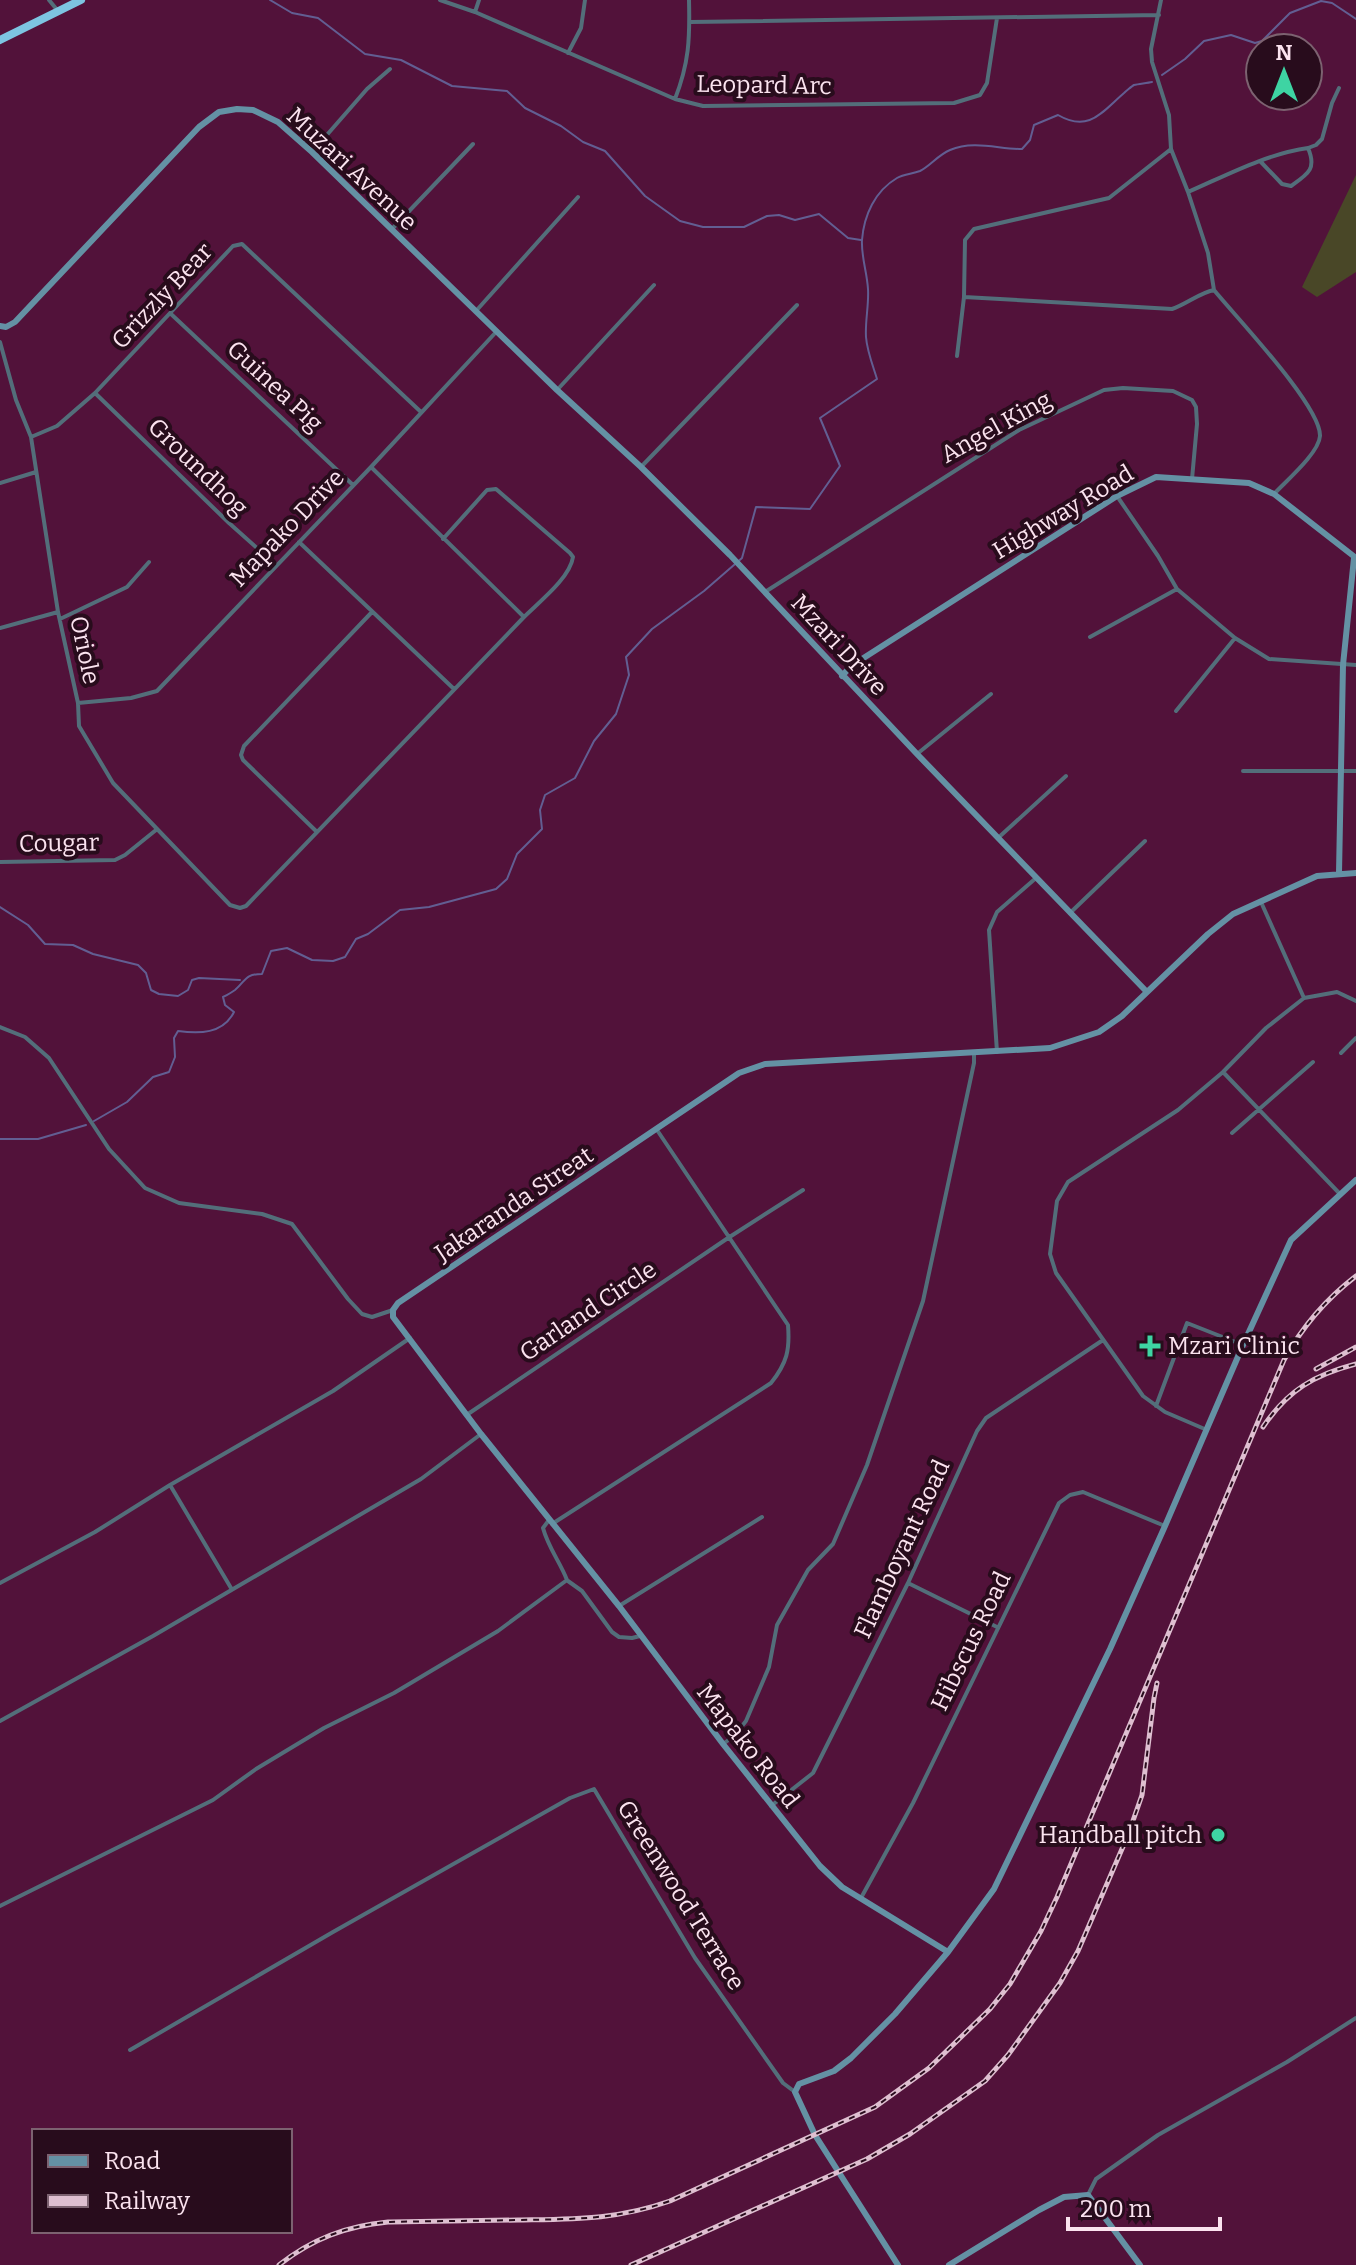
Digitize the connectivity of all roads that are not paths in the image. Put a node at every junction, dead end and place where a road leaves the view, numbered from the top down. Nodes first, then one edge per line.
1 (49, 0) edge
2 (81, 0) edge
3 (440, 0) edge
4 (479, 0) edge
5 (585, 0) edge
6 (689, 0) edge
7 (1161, 0) edge
8 (58, 11) junction
9 (475, 12) junction
10 (1159, 15) junction
11 (997, 18) junction
12 (690, 22) junction
13 (0, 40) edge
14 (568, 53) junction
15 (390, 69) dead end
16 (1339, 88) dead end
17 (675, 99) junction
18 (473, 144) dead end
19 (1308, 148) junction
20 (1171, 149) junction
21 (312, 152) junction
22 (1260, 161) junction
23 (1188, 192) junction
24 (578, 197) dead end
25 (392, 229) junction
26 (654, 285) dead end
27 (1214, 290) junction
28 (964, 297) junction
29 (797, 305) dead end
30 (476, 311) junction
31 (171, 314) junction
32 (0, 327) edge
33 (497, 331) junction
34 (0, 342) edge
35 (957, 356) dead end
36 (557, 390) junction
37 (95, 393) junction
38 (421, 412) junction
39 (31, 437) junction
40 (371, 467) junction
41 (641, 467) junction
42 (36, 472) junction
43 (1192, 479) junction
44 (0, 483) edge
45 (354, 485) junction
46 (1274, 494) junction
47 (1117, 496) junction
48 (443, 539) junction
49 (299, 542) junction
50 (1355, 558) edge
51 (149, 562) dead end
52 (276, 565) junction
53 (1177, 589) junction
54 (765, 592) junction
55 (58, 612) junction
56 (372, 612) junction
57 (524, 617) junction
58 (60, 619) junction
59 (0, 620) edge
60 (1, 628) edge
61 (1090, 637) dead end
62 (1235, 638) junction
63 (1343, 665) junction
64 (1356, 665) edge
65 (842, 676) junction
66 (455, 689) junction
67 (991, 694) dead end
68 (78, 703) junction
69 (1176, 711) dead end
70 (917, 754) junction
71 (1341, 770) junction
72 (1243, 771) dead end
73 (1356, 771) edge
74 (1066, 776) dead end
75 (156, 829) junction
76 (317, 832) junction
77 (998, 838) junction
78 (1145, 841) dead end
79 (0, 862) edge
80 (1339, 873) junction
81 (1356, 873) edge
82 (1036, 878) junction
83 (1260, 900) junction
84 (1070, 913) junction
85 (1146, 991) junction
86 (1304, 998) junction
87 (1356, 1001) edge
88 (0, 1027) edge
89 (1356, 1038) edge
90 (974, 1053) junction
91 (997, 1053) junction
92 (1341, 1053) dead end
93 (1313, 1062) dead end
94 (1223, 1072) junction
95 (1259, 1109) junction
96 (657, 1130) junction
97 (1232, 1133) dead end
98 (1356, 1180) edge
99 (803, 1190) dead end
100 (1340, 1194) junction
101 (728, 1238) junction
102 (393, 1310) junction
103 (410, 1338) junction
104 (1103, 1340) junction
105 (1243, 1345) junction
106 (1156, 1406) junction
107 (468, 1414) junction
108 (1207, 1430) junction
109 (481, 1434) junction
110 (170, 1485) junction
111 (762, 1517) dead end
112 (551, 1522) junction
113 (1165, 1526) junction
114 (567, 1580) junction
115 (0, 1583) edge
116 (908, 1583) junction
117 (231, 1588) junction
118 (619, 1606) junction
119 (997, 1627) junction
120 (640, 1636) junction
121 (0, 1721) edge
122 (723, 1744) junction
123 (771, 1806) junction
124 (861, 1898) junction
125 (0, 1906) edge
126 (948, 1952) junction
127 (1356, 2018) edge
128 (130, 2050) dead end
129 (795, 2092) junction
130 (1088, 2195) junction
131 (898, 2265) edge
132 (949, 2265) edge
133 (1140, 2265) edge

1 - 8 street
2 - 8 highway
3 - 9 street, Leopard Arc
4 - 9 street
5 - 14 street
6 - 12 street
7 - 10 street
8 - 13 highway
9 - 14 street, Leopard Arc
10 - 11 street
10 - 20 street
11 - 12 street
11 - 17 street, Leopard Arc
12 - 17 street
14 - 17 street, Leopard Arc
15 - 21 street
16 - 19 street
18 - 25 street
19 - 22 street
19 - 22 street
20 - 23 street
20 - 28 street
21 - 25 street, Muzari Avenue
21 - 32 street, Muzari Avenue
22 - 23 street
23 - 27 street
24 - 30 street
25 - 30 street, Muzari Avenue
26 - 36 street
27 - 28 street
27 - 46 street
28 - 35 street
29 - 41 street
30 - 33 street, Muzari Avenue
31 - 37 street, Grizzly Bear
31 - 38 street, Grizzly Bear
31 - 45 street, Guinea Pig
33 - 36 street, Mzari Drive
33 - 38 street, Mapako Drive
34 - 39 street, Oriole
36 - 41 street, Mzari Drive
37 - 39 street, Grizzly Bear
37 - 52 street, Groundhog
38 - 40 street, Mapako Drive
39 - 42 street, Oriole
40 - 45 street, Mapako Drive
40 - 48 street
41 - 54 street, Mzari Drive
42 - 44 street
42 - 55 street, Oriole
43 - 46 street, Highway Road
43 - 47 street, Highway Road
43 - 54 street, Angel King
45 - 49 street, Mapako Drive
46 - 50 street, Highway Road
47 - 53 street
47 - 65 street, Highway Road
48 - 57 street
48 - 57 street
49 - 52 street, Mapako Drive
49 - 56 street
50 - 63 street
51 - 58 street
52 - 68 street, Mapako Drive
53 - 61 street
53 - 62 street
54 - 65 street, Mzari Drive
55 - 58 street, Oriole
55 - 60 street
56 - 66 street
56 - 76 street
57 - 66 street
58 - 68 street, Oriole
59 - 60 street
62 - 63 street
62 - 69 street
63 - 64 street
63 - 71 street
65 - 70 street, Mzari Drive
66 - 76 street
67 - 70 street
68 - 75 street, Oriole
70 - 77 street, Mzari Drive
71 - 72 street
71 - 73 street
71 - 80 street
74 - 77 street
75 - 76 street, Oriole
75 - 79 street, Cougar
77 - 82 street, Mzari Drive
78 - 84 street
80 - 81 street
80 - 83 street
82 - 84 street, Mzari Drive
82 - 91 street
83 - 85 street
83 - 86 street
84 - 85 street, Mzari Drive
85 - 91 street, Jakaranda Streat
86 - 87 street
86 - 94 street
88 - 102 street
89 - 92 street
90 - 91 street, Jakaranda Streat
90 - 96 street, Jakaranda Streat
90 - 122 street
93 - 95 street
94 - 95 street
94 - 104 street
95 - 97 street
95 - 100 street
96 - 101 street
96 - 102 street, Jakaranda Streat
98 - 100 street
99 - 101 street, Garland Circle
100 - 105 street
101 - 107 street, Garland Circle
101 - 112 street
102 - 103 street, Mapako Road
103 - 107 street, Mapako Road
103 - 110 street
104 - 106 street
104 - 116 street, Flamboyant Road
105 - 106 street
105 - 108 street
106 - 108 street
107 - 109 street, Mapako Road
108 - 113 street
109 - 112 street, Mapako Road
109 - 117 street
110 - 115 street
110 - 117 street
111 - 118 street
112 - 114 street
112 - 118 street, Mapako Road
113 - 119 street, Hibscus Road
113 - 126 street
114 - 120 street
114 - 125 street
116 - 119 street
116 - 123 street, Flamboyant Road
117 - 121 street
118 - 120 street, Mapako Road
119 - 124 street, Hibscus Road
120 - 122 street, Mapako Road
122 - 123 street, Mapako Road
123 - 124 street, Mapako Road
124 - 126 street, Mapako Road
126 - 129 street
127 - 130 street
128 - 129 street, Greenwood Terrace
129 - 131 street, Greenwood Terrace
130 - 132 street
130 - 133 street

